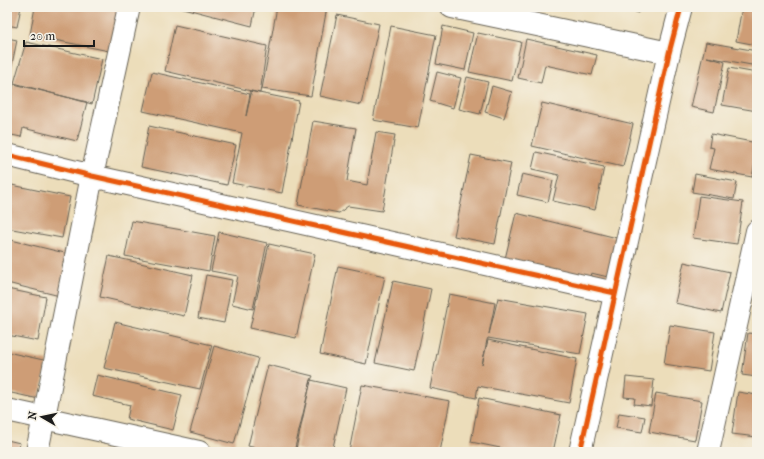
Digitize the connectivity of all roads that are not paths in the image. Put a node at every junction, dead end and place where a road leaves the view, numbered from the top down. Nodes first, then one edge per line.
1 (129, 7) edge
2 (452, 7) edge
3 (681, 7) edge
4 (669, 53) junction
5 (7, 155) edge
6 (92, 176) junction
7 (757, 231) edge
8 (615, 293) junction
9 (7, 410) edge
10 (44, 417) junction
11 (38, 452) edge
12 (199, 452) edge
13 (580, 452) edge
14 (708, 452) edge

1 - 6 street
2 - 4 street
3 - 4 street
4 - 8 street
5 - 6 street
6 - 8 street
6 - 10 street
7 - 14 street
8 - 13 street
9 - 10 street
10 - 11 street
10 - 12 street

